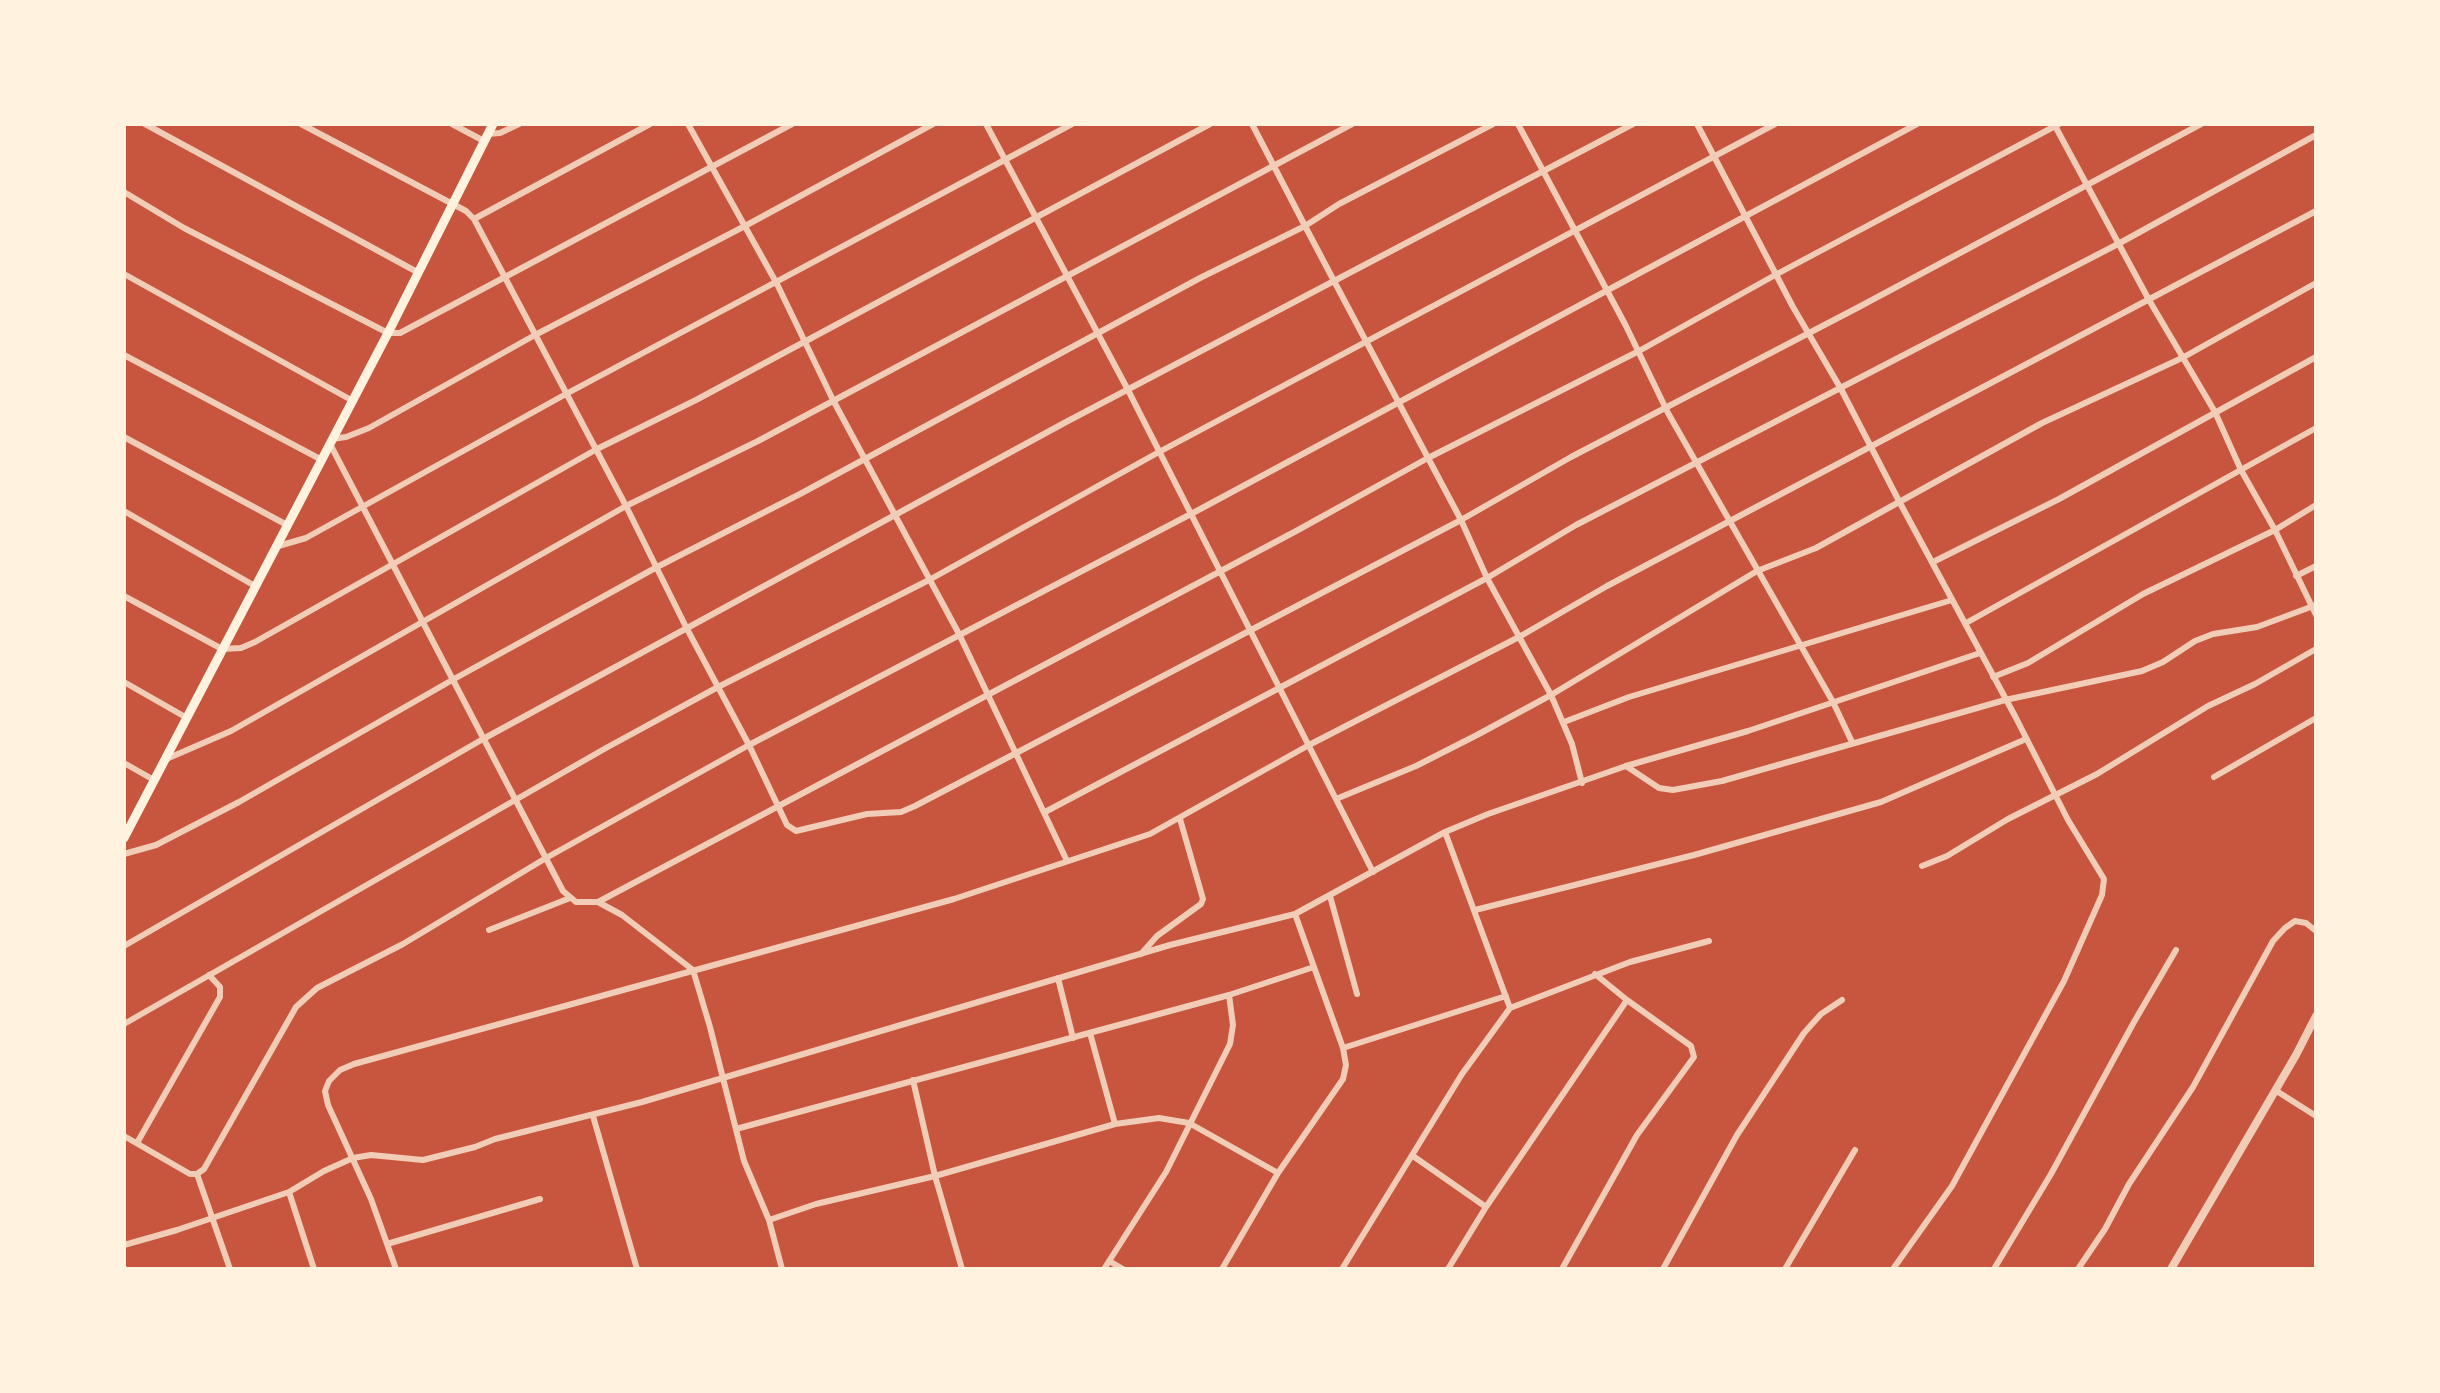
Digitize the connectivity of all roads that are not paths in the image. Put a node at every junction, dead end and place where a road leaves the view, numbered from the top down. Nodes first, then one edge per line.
1 (145, 124) edge
2 (301, 124) edge
3 (452, 124) edge
4 (493, 124) edge
5 (519, 124) edge
6 (650, 124) edge
7 (688, 124) edge
8 (792, 124) edge
9 (933, 124) edge
10 (986, 124) edge
11 (1072, 124) edge
12 (1210, 124) edge
13 (1252, 124) edge
14 (1352, 124) edge
15 (1493, 124) edge
16 (1518, 124) edge
17 (1633, 124) edge
18 (1697, 124) edge
19 (1775, 124) edge
20 (1917, 124) edge
21 (2201, 124) edge
22 (2056, 125) edge
23 (2316, 135) edge
24 (486, 138) junction
25 (1714, 156) junction
26 (1004, 160) junction
27 (1273, 166) junction
28 (711, 167) junction
29 (1543, 170) junction
30 (2088, 185) junction
31 (124, 192) edge
32 (453, 205) junction
33 (2316, 211) edge
34 (1036, 216) junction
35 (1746, 217) junction
36 (474, 219) junction
37 (745, 226) junction
38 (1305, 226) junction
39 (1574, 229) junction
40 (2118, 244) junction
41 (419, 273) junction
42 (124, 274) edge
43 (1777, 274) junction
44 (1066, 275) junction
45 (505, 277) junction
46 (1334, 281) junction
47 (2316, 283) edge
48 (777, 284) junction
49 (1608, 292) junction
50 (2149, 300) junction
51 (388, 333) junction
52 (1098, 333) junction
53 (1809, 333) junction
54 (535, 335) junction
55 (803, 341) junction
56 (1366, 343) junction
57 (1639, 351) junction
58 (124, 355) edge
59 (2316, 357) edge
60 (2182, 358) junction
61 (1841, 389) junction
62 (1128, 390) junction
63 (566, 394) junction
64 (833, 400) junction
65 (353, 401) junction
66 (1398, 402) junction
67 (1665, 407) junction
68 (2215, 412) junction
69 (2316, 428) edge
70 (124, 437) edge
71 (331, 441) junction
72 (597, 449) junction
73 (1871, 449) junction
74 (1159, 452) junction
75 (865, 457) junction
76 (1428, 458) junction
77 (322, 460) junction
78 (1696, 464) junction
79 (2241, 470) junction
80 (1900, 503) junction
81 (2316, 505) edge
82 (626, 506) junction
83 (362, 508) junction
84 (124, 511) edge
85 (1191, 514) junction
86 (897, 517) junction
87 (1461, 520) junction
88 (1729, 523) junction
89 (287, 525) junction
90 (2275, 530) junction
91 (275, 547) junction
92 (1933, 562) junction
93 (392, 566) junction
94 (2316, 566) edge
95 (657, 567) junction
96 (1757, 571) junction
97 (1220, 572) junction
98 (2296, 576) junction
99 (1487, 578) junction
100 (929, 580) junction
101 (255, 586) junction
102 (124, 596) edge
103 (1952, 600) junction
104 (2314, 606) edge
105 (2316, 615) edge
106 (422, 620) junction
107 (1966, 623) junction
108 (686, 627) junction
109 (1249, 629) junction
110 (959, 634) junction
111 (1519, 637) junction
112 (1800, 647) junction
113 (222, 649) junction
114 (2316, 649) edge
115 (1980, 653) junction
116 (1993, 677) junction
117 (454, 679) junction
118 (124, 682) edge
119 (718, 687) junction
120 (1281, 688) junction
121 (988, 694) junction
122 (1551, 695) junction
123 (2005, 700) junction
124 (1833, 702) junction
125 (187, 718) junction
126 (2316, 718) edge
127 (1564, 722) junction
128 (483, 739) junction
129 (2026, 739) junction
130 (1852, 742) junction
131 (749, 745) junction
132 (1309, 745) junction
133 (1016, 753) junction
134 (164, 760) junction
135 (124, 763) edge
136 (1626, 766) junction
137 (2214, 777) dead end
138 (154, 780) junction
139 (1582, 783) junction
140 (2055, 796) junction
141 (1336, 799) junction
142 (515, 800) junction
143 (779, 807) junction
144 (1045, 812) junction
145 (1180, 819) junction
146 (1445, 832) junction
147 (124, 838) edge
148 (124, 854) edge
149 (546, 858) junction
150 (1067, 861) junction
151 (1922, 866) dead end
152 (1373, 872) junction
153 (1330, 896) junction
154 (570, 898) junction
155 (598, 902) junction
156 (1475, 910) junction
157 (1295, 914) junction
158 (489, 930) dead end
159 (2316, 931) edge
160 (1709, 941) dead end
161 (124, 946) edge
162 (2176, 950) dead end
163 (1141, 954) junction
164 (1314, 967) junction
165 (693, 970) junction
166 (1595, 974) junction
167 (209, 975) junction
168 (1058, 978) junction
169 (1357, 994) dead end
170 (1229, 995) junction
171 (1506, 996) junction
172 (1627, 1000) junction
173 (1842, 1000) dead end
174 (1510, 1008) junction
175 (2316, 1016) edge
176 (124, 1024) edge
177 (1090, 1033) junction
178 (1073, 1038) junction
179 (1343, 1048) junction
180 (722, 1077) junction
181 (913, 1080) junction
182 (2275, 1090) junction
183 (593, 1116) junction
184 (2316, 1116) edge
185 (1189, 1123) junction
186 (1115, 1124) junction
187 (736, 1129) junction
188 (124, 1136) edge
189 (137, 1143) junction
190 (1855, 1150) dead end
191 (1413, 1156) junction
192 (353, 1158) junction
193 (1278, 1173) junction
194 (197, 1174) junction
195 (935, 1176) junction
196 (289, 1192) junction
197 (540, 1199) dead end
198 (1486, 1207) junction
199 (214, 1218) junction
200 (769, 1220) junction
201 (387, 1244) junction
202 (124, 1245) edge
203 (1109, 1261) junction
204 (230, 1269) edge
205 (314, 1269) edge
206 (396, 1269) edge
207 (637, 1269) edge
208 (782, 1269) edge
209 (962, 1269) edge
210 (1104, 1269) edge
211 (1123, 1269) edge
212 (1222, 1269) edge
213 (1342, 1269) edge
214 (1448, 1269) edge
215 (1562, 1269) edge
216 (1663, 1269) edge
217 (1785, 1269) edge
218 (1893, 1269) edge
219 (1994, 1269) edge
220 (2078, 1269) edge
221 (2171, 1269) edge

1 - 41 street
2 - 32 street
3 - 24 street
4 - 24 main road
5 - 24 street
6 - 36 street
7 - 28 street
8 - 28 street
9 - 37 street
10 - 26 street
11 - 26 street
12 - 34 street
13 - 27 street
14 - 27 street
15 - 38 street
16 - 29 street
17 - 29 street
18 - 25 street
19 - 25 street
20 - 35 street
21 - 30 street
22 - 30 street
22 - 43 street
23 - 40 street
24 - 32 main road
25 - 35 street
25 - 39 street
26 - 34 street
26 - 48 street
27 - 38 street
27 - 44 street
28 - 37 street
28 - 45 street
29 - 39 street
29 - 46 street
30 - 40 street
30 - 53 street
31 - 51 street
32 - 36 street
32 - 41 main road
33 - 50 street
34 - 44 street
34 - 55 street
35 - 43 street
35 - 49 street
36 - 45 street
37 - 48 street
37 - 54 street
38 - 46 street
38 - 52 street
39 - 49 street
39 - 56 street
40 - 50 street
40 - 61 street
41 - 51 main road
42 - 65 street
43 - 53 street
43 - 57 street
44 - 52 street
44 - 64 street
45 - 51 street
45 - 54 street
46 - 56 street
46 - 62 street
47 - 60 street
48 - 55 street
48 - 63 street
49 - 57 street
49 - 66 street
50 - 60 street
50 - 73 street
51 - 65 main road
52 - 62 street
52 - 75 street
53 - 61 street
53 - 67 street
54 - 63 street
54 - 71 street
55 - 64 street
55 - 72 street
56 - 66 street
56 - 74 street
57 - 67 street
57 - 76 street
58 - 77 street
59 - 68 street
60 - 68 street
60 - 80 street
61 - 73 street
61 - 78 street
62 - 74 street
62 - 86 street
63 - 72 street
63 - 83 street
64 - 75 street
64 - 82 street
65 - 71 main road
66 - 76 street
66 - 85 street
67 - 78 street
67 - 87 street
68 - 79 street
68 - 92 street
69 - 79 street
70 - 89 street
71 - 77 main road
71 - 83 street
72 - 82 street
72 - 93 street
73 - 80 street
73 - 88 street
74 - 85 street
74 - 100 street
75 - 86 street
75 - 95 street
76 - 87 street
76 - 97 street
77 - 89 main road
78 - 88 street
78 - 99 street
79 - 90 street
79 - 107 street
80 - 92 street
80 - 96 street
81 - 90 street
82 - 95 street
82 - 106 street
83 - 91 street
83 - 93 street
84 - 101 street
85 - 97 street
85 - 110 street
86 - 100 street
86 - 108 street
87 - 99 street
87 - 109 street
88 - 96 street
88 - 111 street
89 - 91 main road
90 - 98 street
90 - 116 street
91 - 101 main road
92 - 103 street
93 - 106 street
93 - 113 street
94 - 98 street
95 - 108 street
95 - 117 street
96 - 112 street
96 - 122 street
97 - 109 street
97 - 121 street
98 - 104 street
99 - 111 street
99 - 120 street
100 - 110 street
100 - 119 street
101 - 113 main road
102 - 113 street
103 - 107 street
103 - 112 street
104 - 105 street
104 - 123 street
106 - 117 street
106 - 134 street
107 - 115 street
108 - 119 street
108 - 128 street
109 - 120 street
109 - 133 street
110 - 121 street
110 - 131 street
111 - 122 street
111 - 132 street
112 - 124 street
112 - 127 street
113 - 125 main road
114 - 140 street
115 - 116 street
115 - 124 street
116 - 123 street
117 - 128 street
117 - 148 street
118 - 125 street
119 - 131 street
119 - 142 street
120 - 132 street
120 - 144 street
121 - 133 street
121 - 143 street
122 - 127 street
122 - 141 street
123 - 129 street
123 - 130 street
124 - 130 street
124 - 136 street
125 - 134 main road
126 - 137 street
127 - 139 street
128 - 142 street
128 - 161 street
129 - 140 street
129 - 156 street
130 - 136 street
131 - 143 street
131 - 149 street
132 - 141 street
132 - 145 street
133 - 143 street
133 - 144 street
134 - 138 main road
135 - 138 street
136 - 139 street
138 - 147 main road
139 - 146 street
140 - 151 street
140 - 218 street
141 - 152 street
142 - 149 street
142 - 167 street
143 - 155 street
144 - 150 street
145 - 150 street
145 - 163 street
146 - 152 street
146 - 156 street
149 - 154 street
149 - 194 street
150 - 165 street
152 - 153 street
153 - 157 street
153 - 169 street
154 - 155 street
154 - 158 street
155 - 165 street
156 - 171 street
157 - 163 street
157 - 164 street
159 - 220 street
160 - 166 street
162 - 219 street
163 - 168 street
164 - 170 street
164 - 179 street
165 - 180 street
165 - 192 street
166 - 172 street
166 - 174 street
167 - 176 street
167 - 189 street
168 - 178 street
168 - 180 street
170 - 177 street
170 - 185 street
171 - 174 street
171 - 179 street
172 - 198 street
172 - 215 street
173 - 216 street
174 - 191 street
175 - 182 street
177 - 178 street
177 - 186 street
178 - 181 street
179 - 193 street
180 - 183 street
180 - 187 street
181 - 187 street
181 - 195 street
182 - 184 street
182 - 221 street
183 - 192 street
183 - 207 street
185 - 186 street
185 - 193 street
185 - 203 street
186 - 195 street
187 - 200 street
188 - 189 street
189 - 194 street
190 - 217 street
191 - 198 street
191 - 213 street
192 - 196 street
192 - 201 street
193 - 212 street
194 - 199 street
195 - 200 street
195 - 209 street
196 - 199 street
196 - 205 street
197 - 201 street
198 - 214 street
199 - 202 street
199 - 204 street
200 - 208 street
201 - 206 street
203 - 210 street
203 - 211 street

